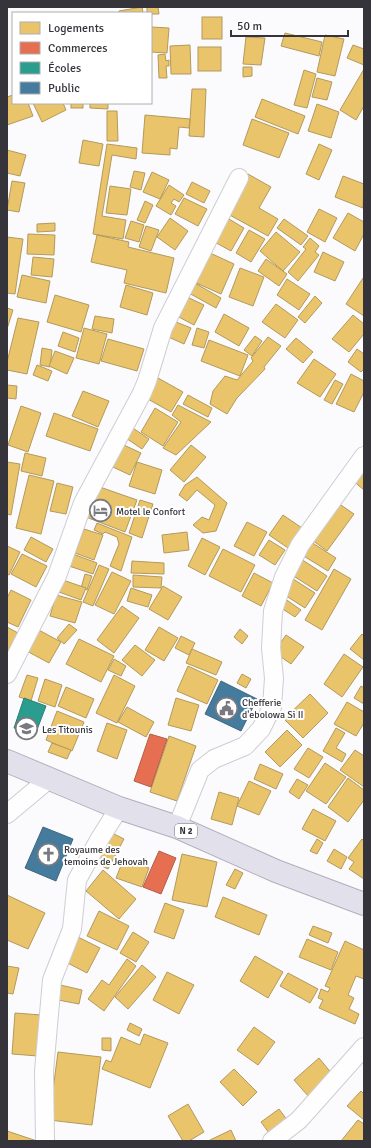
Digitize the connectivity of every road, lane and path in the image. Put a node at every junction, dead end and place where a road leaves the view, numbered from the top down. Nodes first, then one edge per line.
1 (239, 178) dead end
2 (364, 456) edge
3 (7, 674) edge
4 (7, 761) edge
5 (49, 779) junction
6 (119, 808) junction
7 (7, 814) edge
8 (177, 827) junction
9 (362, 900) edge
10 (364, 1047) edge
11 (45, 1141) edge
12 (272, 1141) edge

1 - 3 street
2 - 8 street
4 - 5 highway, N 2
5 - 6 highway, N 2
5 - 7 street
6 - 8 highway, N 2
6 - 11 street
8 - 9 highway, N 2
10 - 12 street

